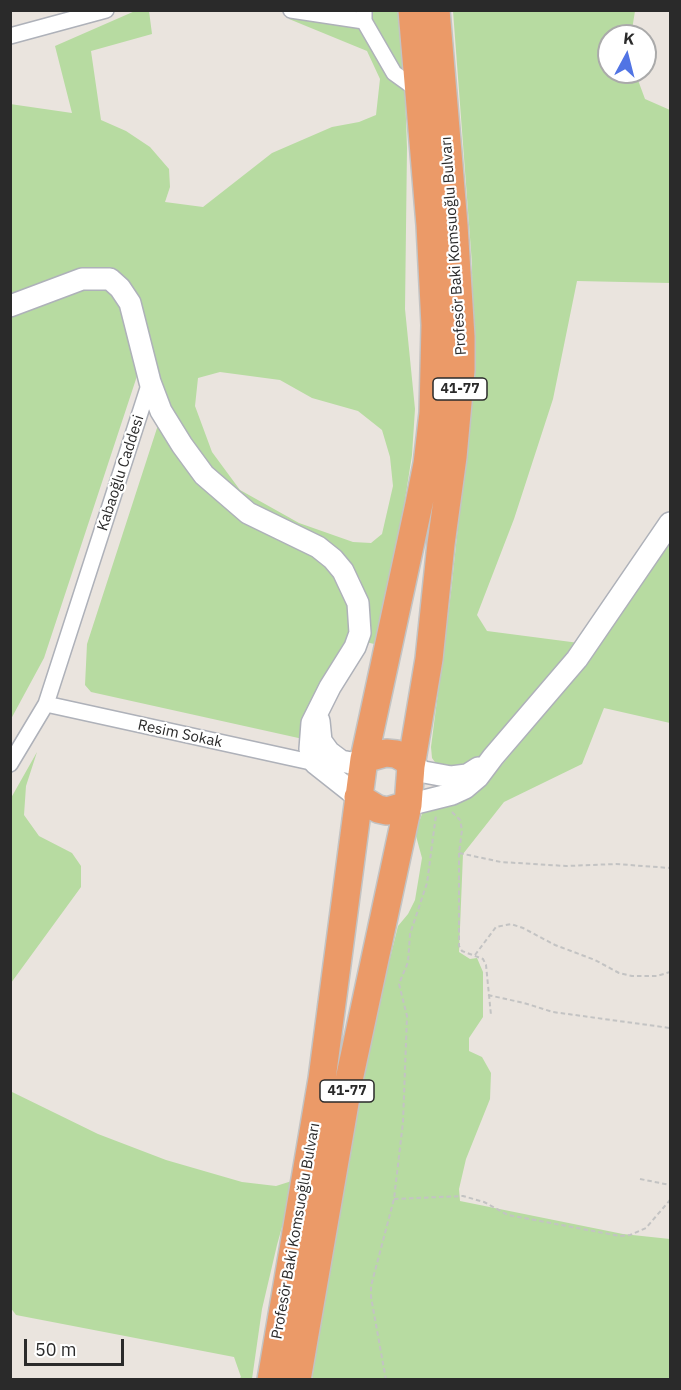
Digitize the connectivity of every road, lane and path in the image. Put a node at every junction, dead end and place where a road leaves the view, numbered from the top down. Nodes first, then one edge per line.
1 (106, 10) edge
2 (291, 10) edge
3 (412, 10) edge
4 (436, 10) edge
5 (364, 16) edge
6 (10, 36) edge
7 (419, 91) junction
8 (10, 306) edge
9 (150, 382) junction
10 (670, 523) edge
11 (46, 704) junction
12 (321, 706) junction
13 (493, 757) junction
14 (364, 759) junction
15 (315, 763) junction
16 (10, 764) edge
17 (411, 766) junction
18 (358, 797) junction
19 (437, 802) junction
20 (408, 805) junction
21 (459, 853) junction
22 (670, 868) edge
23 (475, 955) junction
24 (670, 972) edge
25 (488, 995) junction
26 (491, 1015) dead end
27 (670, 1028) edge
28 (640, 1179) dead end
29 (670, 1185) edge
30 (394, 1199) junction
31 (670, 1200) edge
32 (268, 1380) edge
33 (297, 1380) edge
34 (386, 1380) edge

1 - 6 street
2 - 5 street
3 - 7 highway, Profesör Baki Komsuoğlu Bulvarı / 41-77
4 - 17 highway, Profesör Baki Komsuoğlu Bulvarı / 41-77
5 - 7 street
7 - 14 highway, Profesör Baki Komsuoğlu Bulvarı / 41-77
8 - 9 street
9 - 11 street, Kabaoğlu Caddesi
9 - 12 street
10 - 13 street
11 - 15 street, Resim Sokak
11 - 16 street, Kabaoğlu Caddesi
12 - 14 street
12 - 15 street
13 - 17 street
13 - 19 street
14 - 17 highway
14 - 18 highway
15 - 18 street
17 - 20 highway
18 - 20 highway
18 - 32 highway, Profesör Baki Komsuoğlu Bulvarı / 41-77
19 - 20 street
19 - 21 path
19 - 30 path
20 - 33 highway, Profesör Baki Komsuoğlu Bulvarı / 41-77
21 - 22 path
21 - 23 path
23 - 24 path
23 - 25 path
25 - 26 path
25 - 27 path
28 - 29 path
30 - 31 path
30 - 34 path

